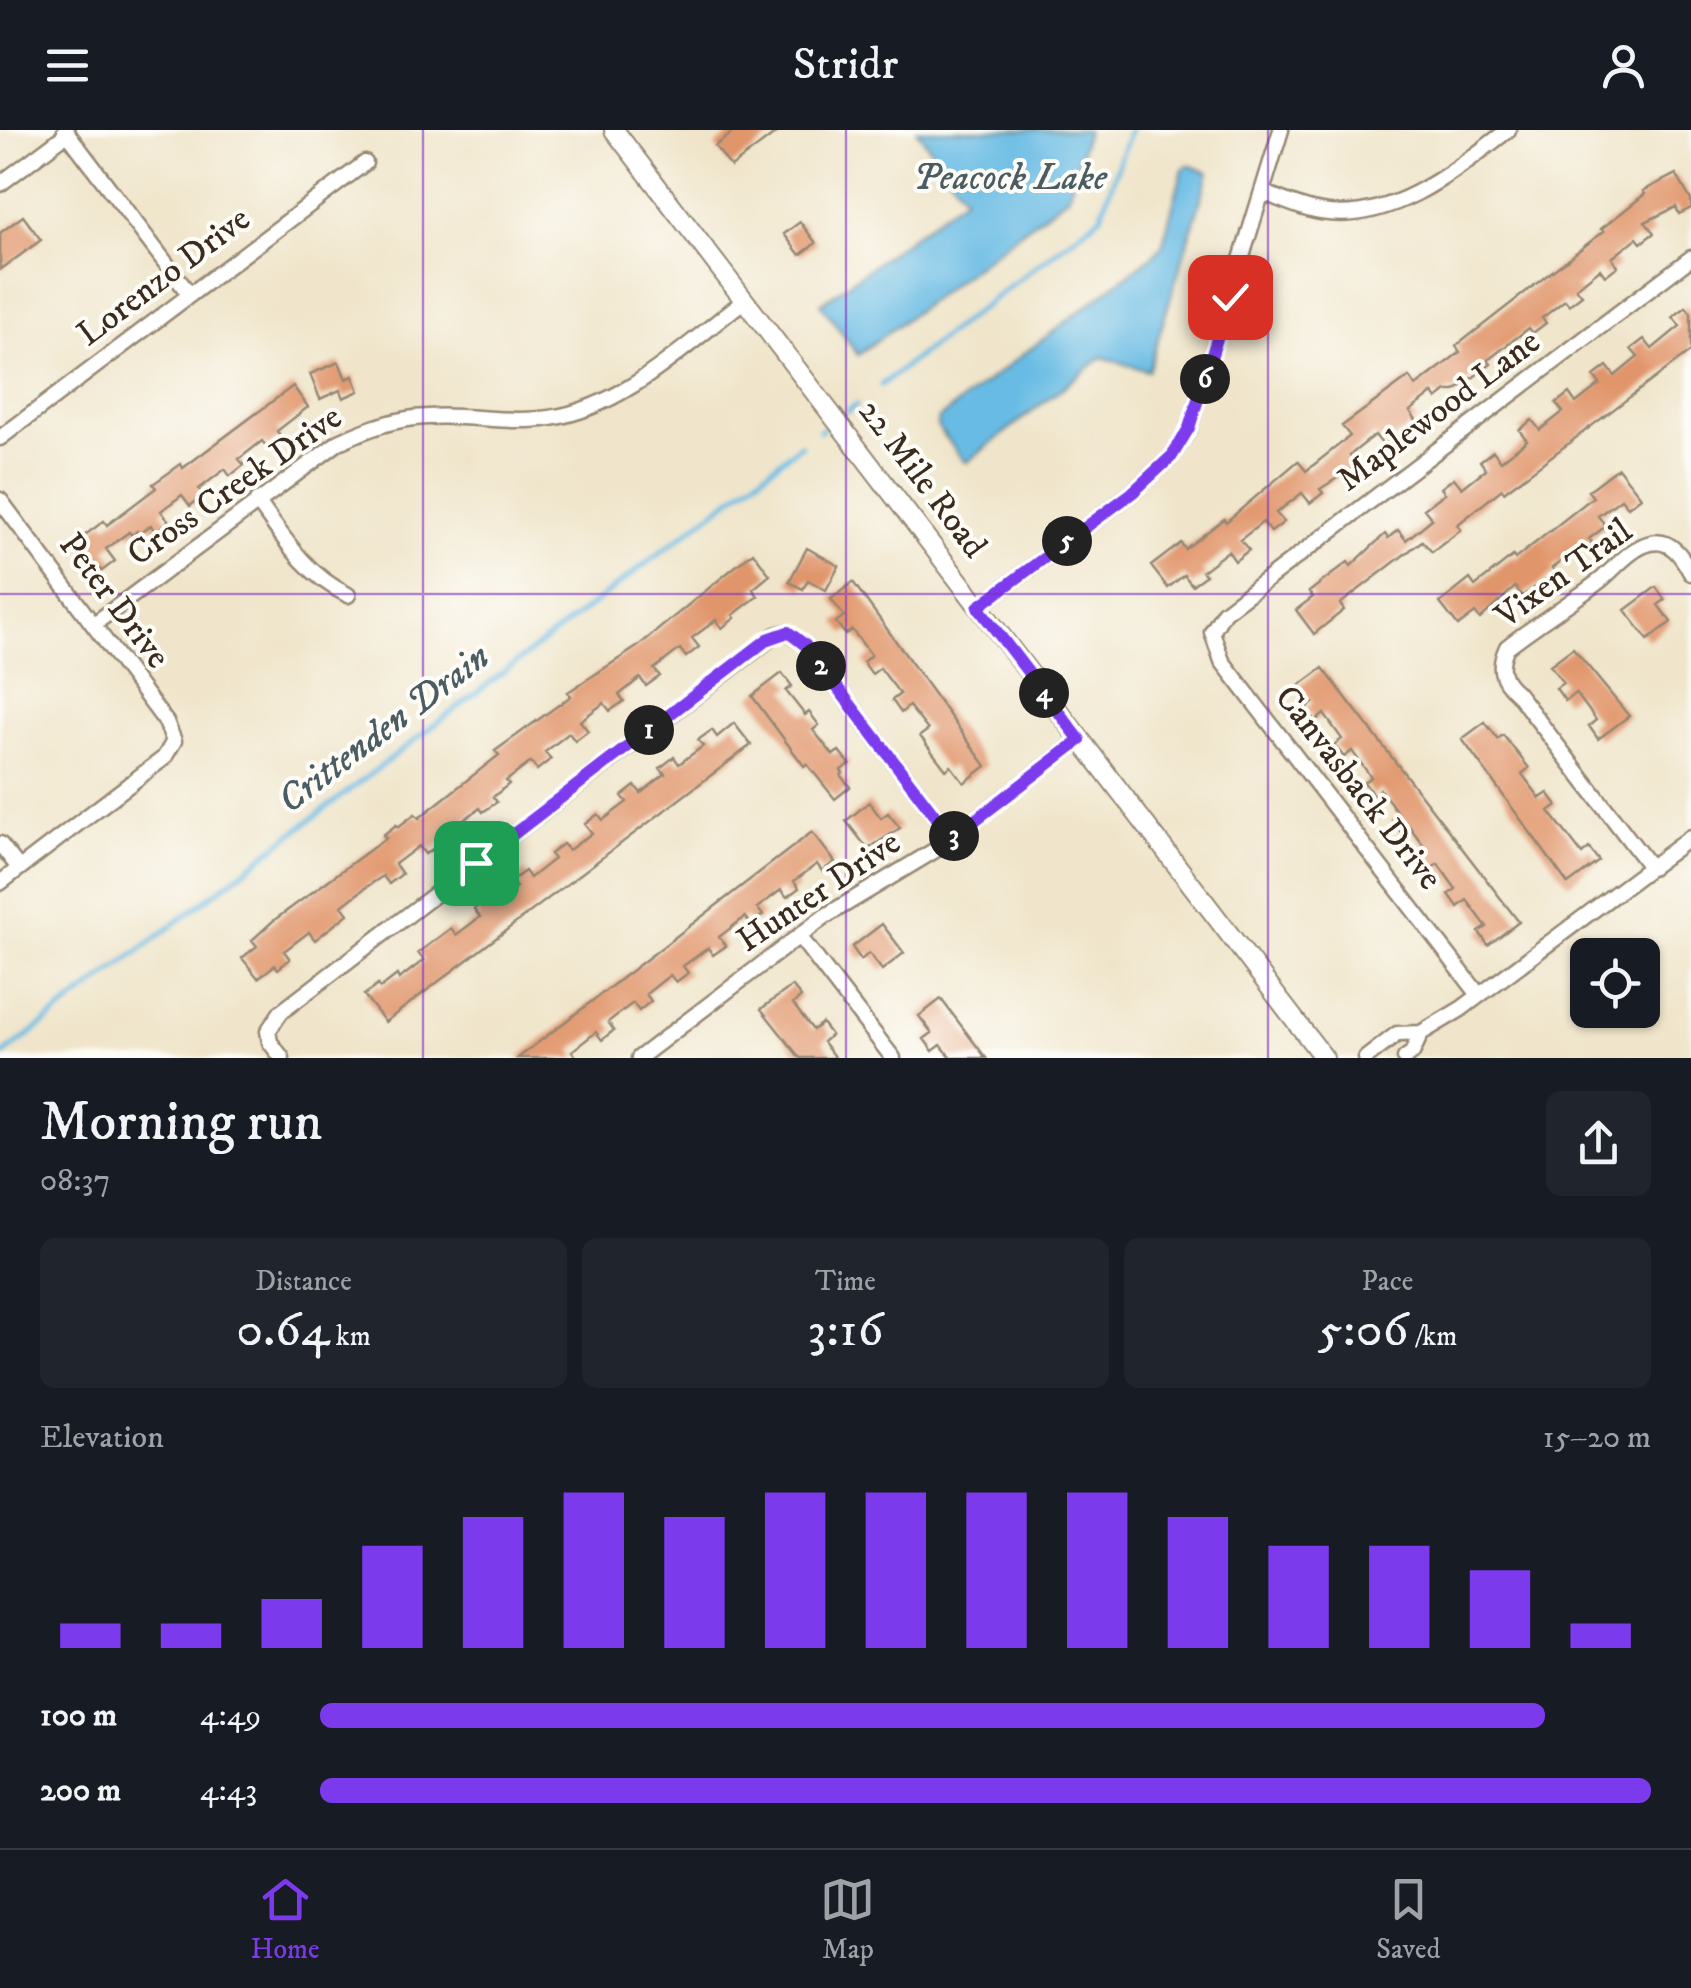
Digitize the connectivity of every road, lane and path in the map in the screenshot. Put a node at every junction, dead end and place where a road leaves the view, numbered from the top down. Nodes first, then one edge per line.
1 (614, 130) edge
2 (1281, 130) edge
3 (1508, 130) edge
4 (67, 131) edge
5 (364, 163) dead end
6 (0, 184) edge
7 (1262, 192) junction
8 (1691, 258) edge
9 (190, 296) junction
10 (744, 300) junction
11 (0, 438) edge
12 (0, 500) edge
13 (257, 501) junction
14 (1691, 573) edge
15 (348, 594) dead end
16 (978, 607) junction
17 (1224, 612) joint
18 (94, 624) junction
19 (1080, 740) junction
20 (1691, 836) edge
21 (952, 838) junction
22 (0, 844) edge
23 (19, 868) junction
24 (1651, 868) junction
25 (0, 883) edge
26 (799, 936) junction
27 (1479, 996) junction
28 (1421, 1033) junction
29 (282, 1058) edge
30 (639, 1058) edge
31 (893, 1058) edge
32 (1324, 1058) edge
33 (1366, 1058) edge
34 (1406, 1058) edge

1 - 10 street, 22 Mile Road
2 - 7 street
3 - 7 street
4 - 6 street
4 - 9 street
5 - 9 street, Lorenzo Drive
7 - 16 street
8 - 17 street, Maplewood Lane
9 - 11 street, Lorenzo Drive
10 - 13 street, Cross Creek Drive
10 - 16 street, 22 Mile Road
12 - 18 street, Peter Drive
13 - 15 street
13 - 18 street, Cross Creek Drive
14 - 24 street, Vixen Trail
16 - 19 street, 22 Mile Road
17 - 27 street, Canvasback Drive
18 - 23 street, Peter Drive
19 - 21 street, Hunter Drive
19 - 32 street, 22 Mile Road
20 - 24 street
21 - 26 street, Hunter Drive
21 - 29 street
22 - 23 street
23 - 25 street
24 - 27 street
26 - 30 street, Hunter Drive
26 - 31 street
27 - 28 street
28 - 33 street
28 - 34 street

